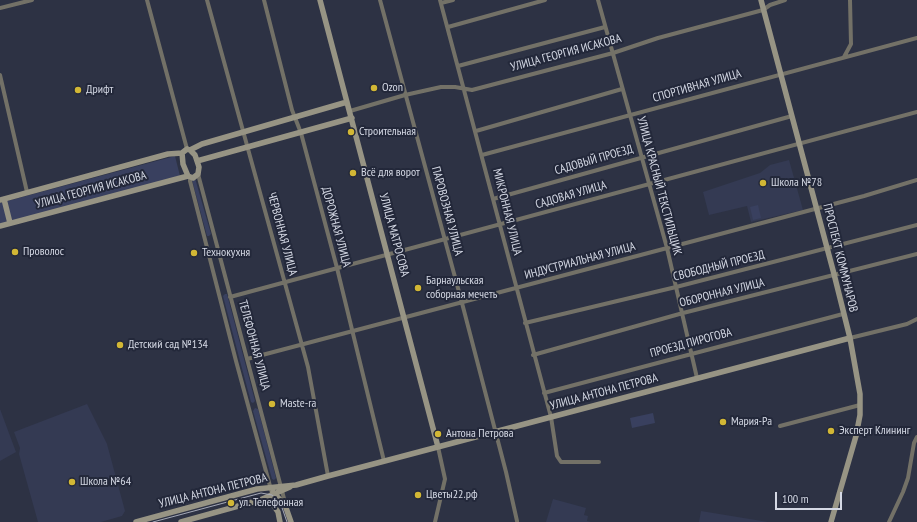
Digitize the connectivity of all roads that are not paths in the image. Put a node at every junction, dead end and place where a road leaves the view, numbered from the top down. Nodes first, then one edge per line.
1 (32, 0) edge
2 (147, 0) edge
3 (207, 0) edge
4 (264, 0) edge
5 (320, 0) edge
6 (380, 0) edge
7 (453, 0) edge
8 (545, 0) edge
9 (598, 0) edge
10 (761, 0) edge
11 (785, 0) edge
12 (850, 0) edge
13 (441, 2) edge
14 (0, 8) edge
15 (763, 10) junction
16 (448, 27) junction
17 (605, 27) junction
18 (917, 38) edge
19 (613, 53) junction
20 (844, 57) junction
21 (458, 66) junction
22 (0, 75) edge
23 (781, 75) junction
24 (464, 89) junction
25 (622, 89) junction
26 (405, 95) junction
27 (347, 102) junction
28 (350, 111) junction
29 (917, 112) edge
30 (630, 115) junction
31 (792, 116) junction
32 (296, 117) junction
33 (352, 118) junction
34 (476, 131) junction
35 (243, 132) junction
36 (301, 132) junction
37 (799, 143) junction
38 (248, 148) junction
39 (187, 151) junction
40 (482, 155) junction
41 (640, 158) junction
42 (198, 161) junction
43 (198, 174) junction
44 (189, 177) junction
45 (917, 180) edge
46 (648, 184) junction
47 (27, 192) junction
48 (2, 199) edge
49 (494, 199) junction
50 (816, 208) junction
51 (10, 223) junction
52 (500, 225) junction
53 (917, 225) edge
54 (0, 226) edge
55 (445, 240) junction
56 (667, 248) junction
57 (827, 249) junction
58 (917, 254) edge
59 (388, 255) junction
60 (336, 268) junction
61 (834, 274) junction
62 (284, 281) junction
63 (676, 287) junction
64 (516, 288) junction
65 (230, 297) junction
66 (462, 303) junction
67 (682, 313) junction
68 (843, 314) junction
69 (405, 318) junction
70 (917, 319) edge
71 (525, 322) junction
72 (353, 332) junction
73 (850, 338) junction
74 (301, 346) junction
75 (692, 353) junction
76 (533, 355) junction
77 (247, 359) junction
78 (698, 378) junction
79 (544, 393) junction
80 (860, 405) junction
81 (551, 417) junction
82 (780, 426) dead end
83 (496, 432) junction
84 (917, 437) edge
85 (438, 447) junction
86 (384, 461) junction
87 (599, 462) dead end
88 (328, 476) junction
89 (282, 488) junction
90 (272, 492) junction
91 (260, 500) junction
92 (287, 509) junction
93 (278, 512) junction
94 (517, 520) dead end
95 (136, 522) edge
96 (181, 522) edge
97 (280, 522) edge
98 (291, 522) edge
99 (435, 522) edge
100 (831, 522) edge
101 (889, 522) edge

1 - 14 street
2 - 39 street
3 - 35 street, ЧЕРВОННАЯ УЛИЦА
4 - 32 street, ДОРОЖНАЯ УЛИЦА
5 - 27 street, УЛИЦА МАТРОСОВА
6 - 26 street, ПАРОВОЗНАЯ УЛИЦА
7 - 13 street
8 - 16 street
9 - 17 street, УЛИЦА КРАСНЫЙ ТЕКСТИЛЬЩИК
10 - 15 street, ПРОСПЕКТ КОММУНАРОВ
11 - 15 street, УЛИЦА ГЕОРГИЯ ИСАКОВА
12 - 20 street
13 - 16 street, МИКРОННАЯ УЛИЦА
15 - 19 street, УЛИЦА ГЕОРГИЯ ИСАКОВА
15 - 23 street, ПРОСПЕКТ КОММУНАРОВ
16 - 21 street, МИКРОННАЯ УЛИЦА
17 - 19 street, УЛИЦА КРАСНЫЙ ТЕКСТИЛЬЩИК
17 - 21 street
18 - 20 street, СПОРТИВНАЯ УЛИЦА
19 - 24 street, УЛИЦА ГЕОРГИЯ ИСАКОВА
19 - 25 street, УЛИЦА КРАСНЫЙ ТЕКСТИЛЬЩИК
20 - 23 street, СПОРТИВНАЯ УЛИЦА
21 - 24 street, МИКРОННАЯ УЛИЦА
22 - 47 street
23 - 30 street, СПОРТИВНАЯ УЛИЦА
23 - 31 street, ПРОСПЕКТ КОММУНАРОВ
24 - 26 street, УЛИЦА ГЕОРГИЯ ИСАКОВА
24 - 34 street, МИКРОННАЯ УЛИЦА
25 - 30 street, УЛИЦА КРАСНЫЙ ТЕКСТИЛЬЩИК
25 - 34 street
26 - 28 street, УЛИЦА ГЕОРГИЯ ИСАКОВА
26 - 55 street, ПАРОВОЗНАЯ УЛИЦА
27 - 28 street, УЛИЦА МАТРОСОВА
27 - 32 street, УЛИЦА ГЕОРГИЯ ИСАКОВА
28 - 33 street, УЛИЦА МАТРОСОВА
29 - 37 street, САДОВАЯ УЛИЦА
30 - 40 street, СПОРТИВНАЯ УЛИЦА
30 - 41 street, УЛИЦА КРАСНЫЙ ТЕКСТИЛЬЩИК
31 - 37 street, ПРОСПЕКТ КОММУНАРОВ
31 - 41 street, САДОВЫЙ ПРОЕЗД
32 - 35 street, УЛИЦА ГЕОРГИЯ ИСАКОВА
32 - 36 street, ДОРОЖНАЯ УЛИЦА
33 - 36 street
33 - 59 street, УЛИЦА МАТРОСОВА
34 - 40 street, МИКРОННАЯ УЛИЦА
35 - 38 street, ЧЕРВОННАЯ УЛИЦА
35 - 39 street, УЛИЦА ГЕОРГИЯ ИСАКОВА
36 - 38 street
36 - 60 street, ДОРОЖНАЯ УЛИЦА
37 - 46 street, САДОВАЯ УЛИЦА
37 - 50 street, ПРОСПЕКТ КОММУНАРОВ
38 - 42 street
38 - 62 street, ЧЕРВОННАЯ УЛИЦА
39 - 42 street
39 - 44 street
39 - 47 street, УЛИЦА ГЕОРГИЯ ИСАКОВА
40 - 49 street, МИКРОННАЯ УЛИЦА
41 - 46 street, УЛИЦА КРАСНЫЙ ТЕКСТИЛЬЩИК
41 - 49 street, САДОВЫЙ ПРОЕЗД
42 - 43 street
43 - 44 street, УЛИЦА ГЕОРГИЯ ИСАКОВА
43 - 65 street, ТЕЛЕФОННАЯ УЛИЦА
44 - 51 street, УЛИЦА ГЕОРГИЯ ИСАКОВА
44 - 90 street, ТЕЛЕФОННАЯ УЛИЦА
45 - 50 street, ИНДУСТРИАЛЬНАЯ УЛИЦА
46 - 52 street, САДОВАЯ УЛИЦА
46 - 56 street, УЛИЦА КРАСНЫЙ ТЕКСТИЛЬЩИК
47 - 48 street, УЛИЦА ГЕОРГИЯ ИСАКОВА
48 - 51 street
49 - 52 street, МИКРОННАЯ УЛИЦА
50 - 56 street, ИНДУСТРИАЛЬНАЯ УЛИЦА
50 - 57 street, ПРОСПЕКТ КОММУНАРОВ
51 - 54 street, УЛИЦА ГЕОРГИЯ ИСАКОВА
52 - 55 street, САДОВАЯ УЛИЦА
52 - 64 street, МИКРОННАЯ УЛИЦА
53 - 57 street, СВОБОДНЫЙ ПРОЕЗД
55 - 59 street, САДОВАЯ УЛИЦА
55 - 66 street, ПАРОВОЗНАЯ УЛИЦА
56 - 63 street, УЛИЦА КРАСНЫЙ ТЕКСТИЛЬЩИК
56 - 64 street, ИНДУСТРИАЛЬНАЯ УЛИЦА
57 - 61 street, ПРОСПЕКТ КОММУНАРОВ
57 - 63 street, СВОБОДНЫЙ ПРОЕЗД
58 - 61 street, ОБОРОННАЯ УЛИЦА
59 - 60 street, САДОВАЯ УЛИЦА
59 - 69 street, УЛИЦА МАТРОСОВА
60 - 62 street, САДОВАЯ УЛИЦА
60 - 72 street, ДОРОЖНАЯ УЛИЦА
61 - 67 street, ОБОРОННАЯ УЛИЦА
61 - 68 street, ПРОСПЕКТ КОММУНАРОВ
62 - 65 street, САДОВАЯ УЛИЦА
62 - 74 street, ЧЕРВОННАЯ УЛИЦА
63 - 67 street, УЛИЦА КРАСНЫЙ ТЕКСТИЛЬЩИК
63 - 71 street, СВОБОДНЫЙ ПРОЕЗД
64 - 66 street, ИНДУСТРИАЛЬНАЯ УЛИЦА
64 - 71 street, МИКРОННАЯ УЛИЦА
65 - 77 street, ТЕЛЕФОННАЯ УЛИЦА
66 - 69 street, ИНДУСТРИАЛЬНАЯ УЛИЦА
66 - 83 street, ПАРОВОЗНАЯ УЛИЦА
67 - 75 street, УЛИЦА КРАСНЫЙ ТЕКСТИЛЬЩИК
67 - 76 street, ОБОРОННАЯ УЛИЦА
68 - 73 street, ПРОСПЕКТ КОММУНАРОВ
68 - 75 street, ПРОЕЗД ПИРОГОВА
69 - 72 street, ИНДУСТРИАЛЬНАЯ УЛИЦА
69 - 85 street, УЛИЦА МАТРОСОВА
70 - 73 street, УЛИЦА АНТОНА ПЕТРОВА
71 - 76 street, МИКРОННАЯ УЛИЦА
72 - 74 street, ИНДУСТРИАЛЬНАЯ УЛИЦА
72 - 86 street, ДОРОЖНАЯ УЛИЦА
73 - 78 street, УЛИЦА АНТОНА ПЕТРОВА
73 - 80 street, ПРОСПЕКТ КОММУНАРОВ
74 - 77 street, ИНДУСТРИАЛЬНАЯ УЛИЦА
74 - 88 street, ЧЕРВОННАЯ УЛИЦА
75 - 78 street, УЛИЦА КРАСНЫЙ ТЕКСТИЛЬЩИК
75 - 79 street, ПРОЕЗД ПИРОГОВА
76 - 79 street, МИКРОННАЯ УЛИЦА
77 - 89 street, ТЕЛЕФОННАЯ УЛИЦА
78 - 81 street, УЛИЦА АНТОНА ПЕТРОВА
79 - 81 street, МИКРОННАЯ УЛИЦА
80 - 82 street
80 - 100 street, ПРОСПЕКТ КОММУНАРОВ
81 - 83 street, УЛИЦА АНТОНА ПЕТРОВА
81 - 87 street, МИКРОННАЯ УЛИЦА
83 - 85 street, УЛИЦА АНТОНА ПЕТРОВА
83 - 94 street, ПАРОВОЗНАЯ УЛИЦА
84 - 101 street
85 - 86 street, УЛИЦА АНТОНА ПЕТРОВА
85 - 99 street, УЛИЦА МАТРОСОВА
86 - 88 street, УЛИЦА АНТОНА ПЕТРОВА
88 - 89 street, УЛИЦА АНТОНА ПЕТРОВА
89 - 90 street, УЛИЦА АНТОНА ПЕТРОВА
89 - 92 street, ТЕЛЕФОННАЯ УЛИЦА
90 - 91 street, УЛИЦА АНТОНА ПЕТРОВА
90 - 92 street
90 - 93 street, ТЕЛЕФОННАЯ УЛИЦА
90 - 95 street, УЛИЦА АНТОНА ПЕТРОВА
91 - 93 street
91 - 96 street, УЛИЦА АНТОНА ПЕТРОВА
92 - 98 street, ТЕЛЕФОННАЯ УЛИЦА
93 - 97 street, ТЕЛЕФОННАЯ УЛИЦА

